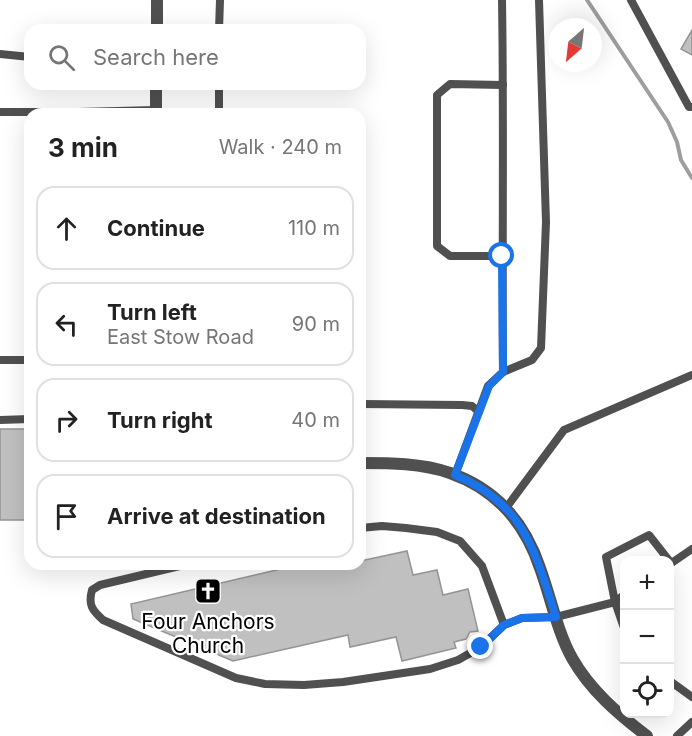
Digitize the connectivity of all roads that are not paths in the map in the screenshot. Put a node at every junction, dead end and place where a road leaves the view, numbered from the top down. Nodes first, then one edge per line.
1 (157, 0) edge
2 (220, 0) edge
3 (502, 0) edge
4 (539, 0) edge
5 (632, 0) edge
6 (157, 24) edge
7 (219, 24) edge
8 (0, 54) edge
9 (24, 56) edge
10 (503, 85) junction
11 (156, 90) edge
12 (219, 90) edge
13 (692, 107) edge
14 (156, 108) edge
15 (219, 108) edge
16 (0, 112) edge
17 (24, 112) edge
18 (502, 256) junction
19 (0, 360) edge
20 (24, 360) edge
21 (503, 372) junction
22 (692, 375) edge
23 (366, 404) edge
24 (479, 412) junction
25 (24, 419) edge
26 (0, 420) edge
27 (366, 463) edge
28 (455, 475) junction
29 (506, 508) junction
30 (366, 527) edge
31 (692, 549) edge
32 (664, 556) edge
33 (674, 561) edge
34 (163, 570) edge
35 (620, 598) edge
36 (615, 602) junction
37 (620, 616) edge
38 (556, 617) junction
39 (504, 625) junction
40 (674, 684) edge
41 (692, 697) edge
42 (692, 722) edge
43 (647, 736) edge
44 (676, 736) edge

1 - 6 street
2 - 7 lane
3 - 10 lane
4 - 21 lane
5 - 13 lane
8 - 9 lane
10 - 18 lane
10 - 18 lane
11 - 14 street
12 - 15 lane
16 - 17 lane
18 - 21 lane
19 - 20 lane
21 - 24 lane
22 - 29 lane
23 - 24 lane
24 - 28 lane
25 - 26 lane
27 - 28 street
28 - 29 street
29 - 38 street
30 - 39 lane
31 - 33 lane
32 - 36 lane
34 - 39 lane
35 - 36 lane
36 - 37 lane
36 - 38 lane
38 - 39 lane
38 - 43 street
40 - 41 lane
42 - 44 lane

